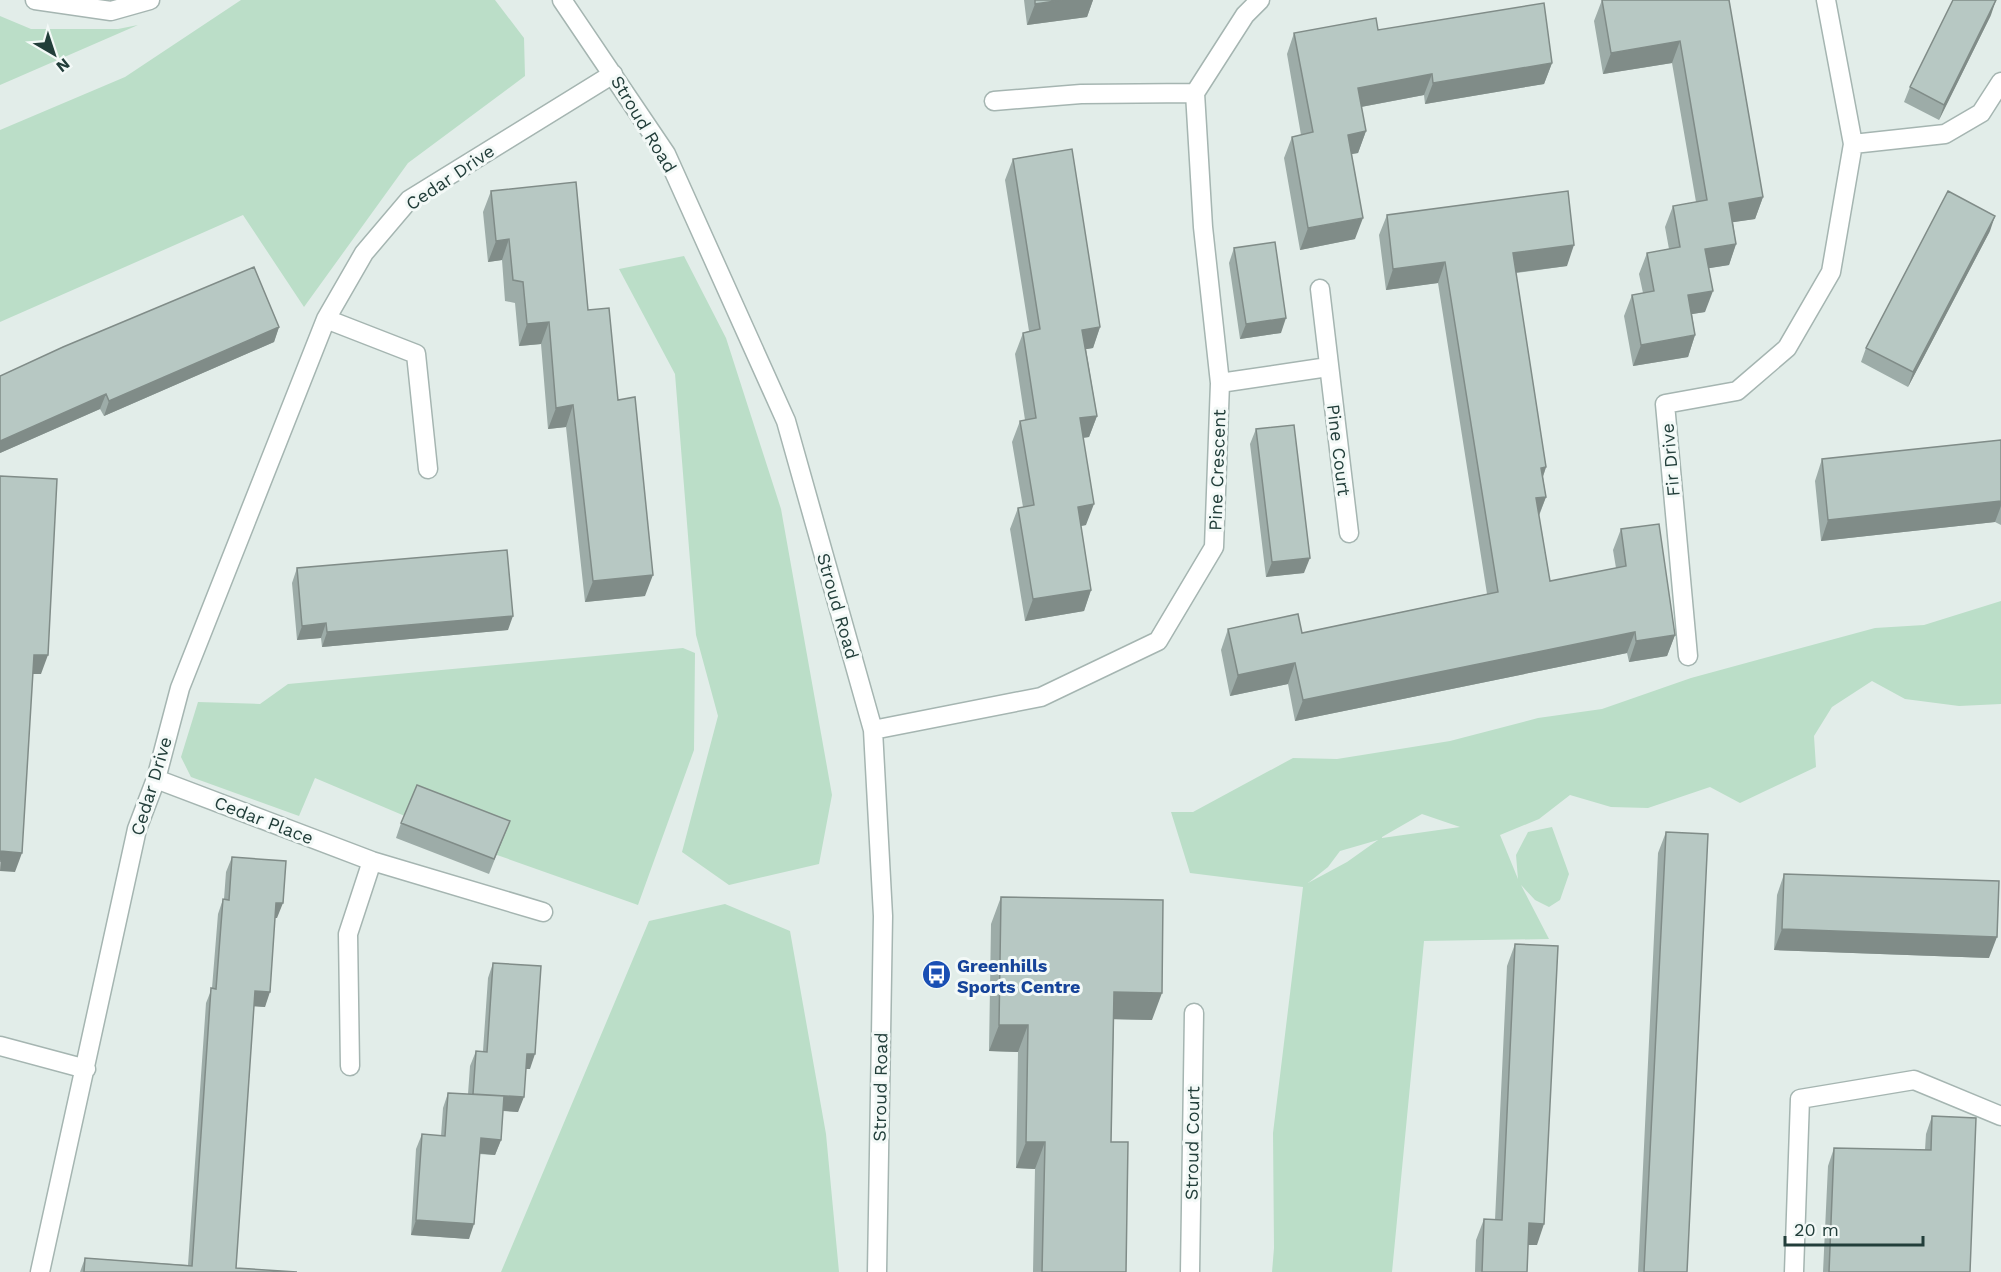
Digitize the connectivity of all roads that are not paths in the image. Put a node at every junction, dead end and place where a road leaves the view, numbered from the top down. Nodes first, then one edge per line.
1 (35, 0) edge
2 (150, 0) edge
3 (562, 0) edge
4 (1260, 0) edge
5 (1826, 0) edge
6 (613, 74) junction
7 (2001, 82) edge
8 (1195, 93) junction
9 (994, 101) dead end
10 (1853, 144) junction
11 (1320, 290) dead end
12 (326, 319) junction
13 (1328, 368) junction
14 (1220, 383) junction
15 (428, 469) dead end
16 (1349, 533) dead end
17 (1688, 656) dead end
18 (873, 730) junction
19 (156, 779) junction
20 (372, 861) junction
21 (543, 912) dead end
22 (1194, 1013) dead end
23 (0, 1046) edge
24 (350, 1066) dead end
25 (86, 1069) junction
26 (2001, 1116) edge
27 (40, 1272) edge
28 (877, 1272) edge
29 (1190, 1272) edge
30 (1794, 1272) edge

1 - 2 street
3 - 6 street, Stroud Road
4 - 8 street
5 - 10 street, Fir Drive
6 - 12 street, Cedar Drive
6 - 18 street, Stroud Road
7 - 10 street
8 - 9 street
8 - 14 street, Pine Crescent
10 - 17 street, Fir Drive
11 - 13 street, Pine Court
12 - 15 street
12 - 19 street, Cedar Drive
13 - 14 street
13 - 16 street, Pine Court
14 - 18 street, Pine Crescent
18 - 28 street, Stroud Road
19 - 20 street, Cedar Place
19 - 25 street, Cedar Drive
20 - 21 street, Cedar Place
20 - 24 street
22 - 29 street, Stroud Court
23 - 25 street
25 - 27 street, Cedar Drive
26 - 30 street

